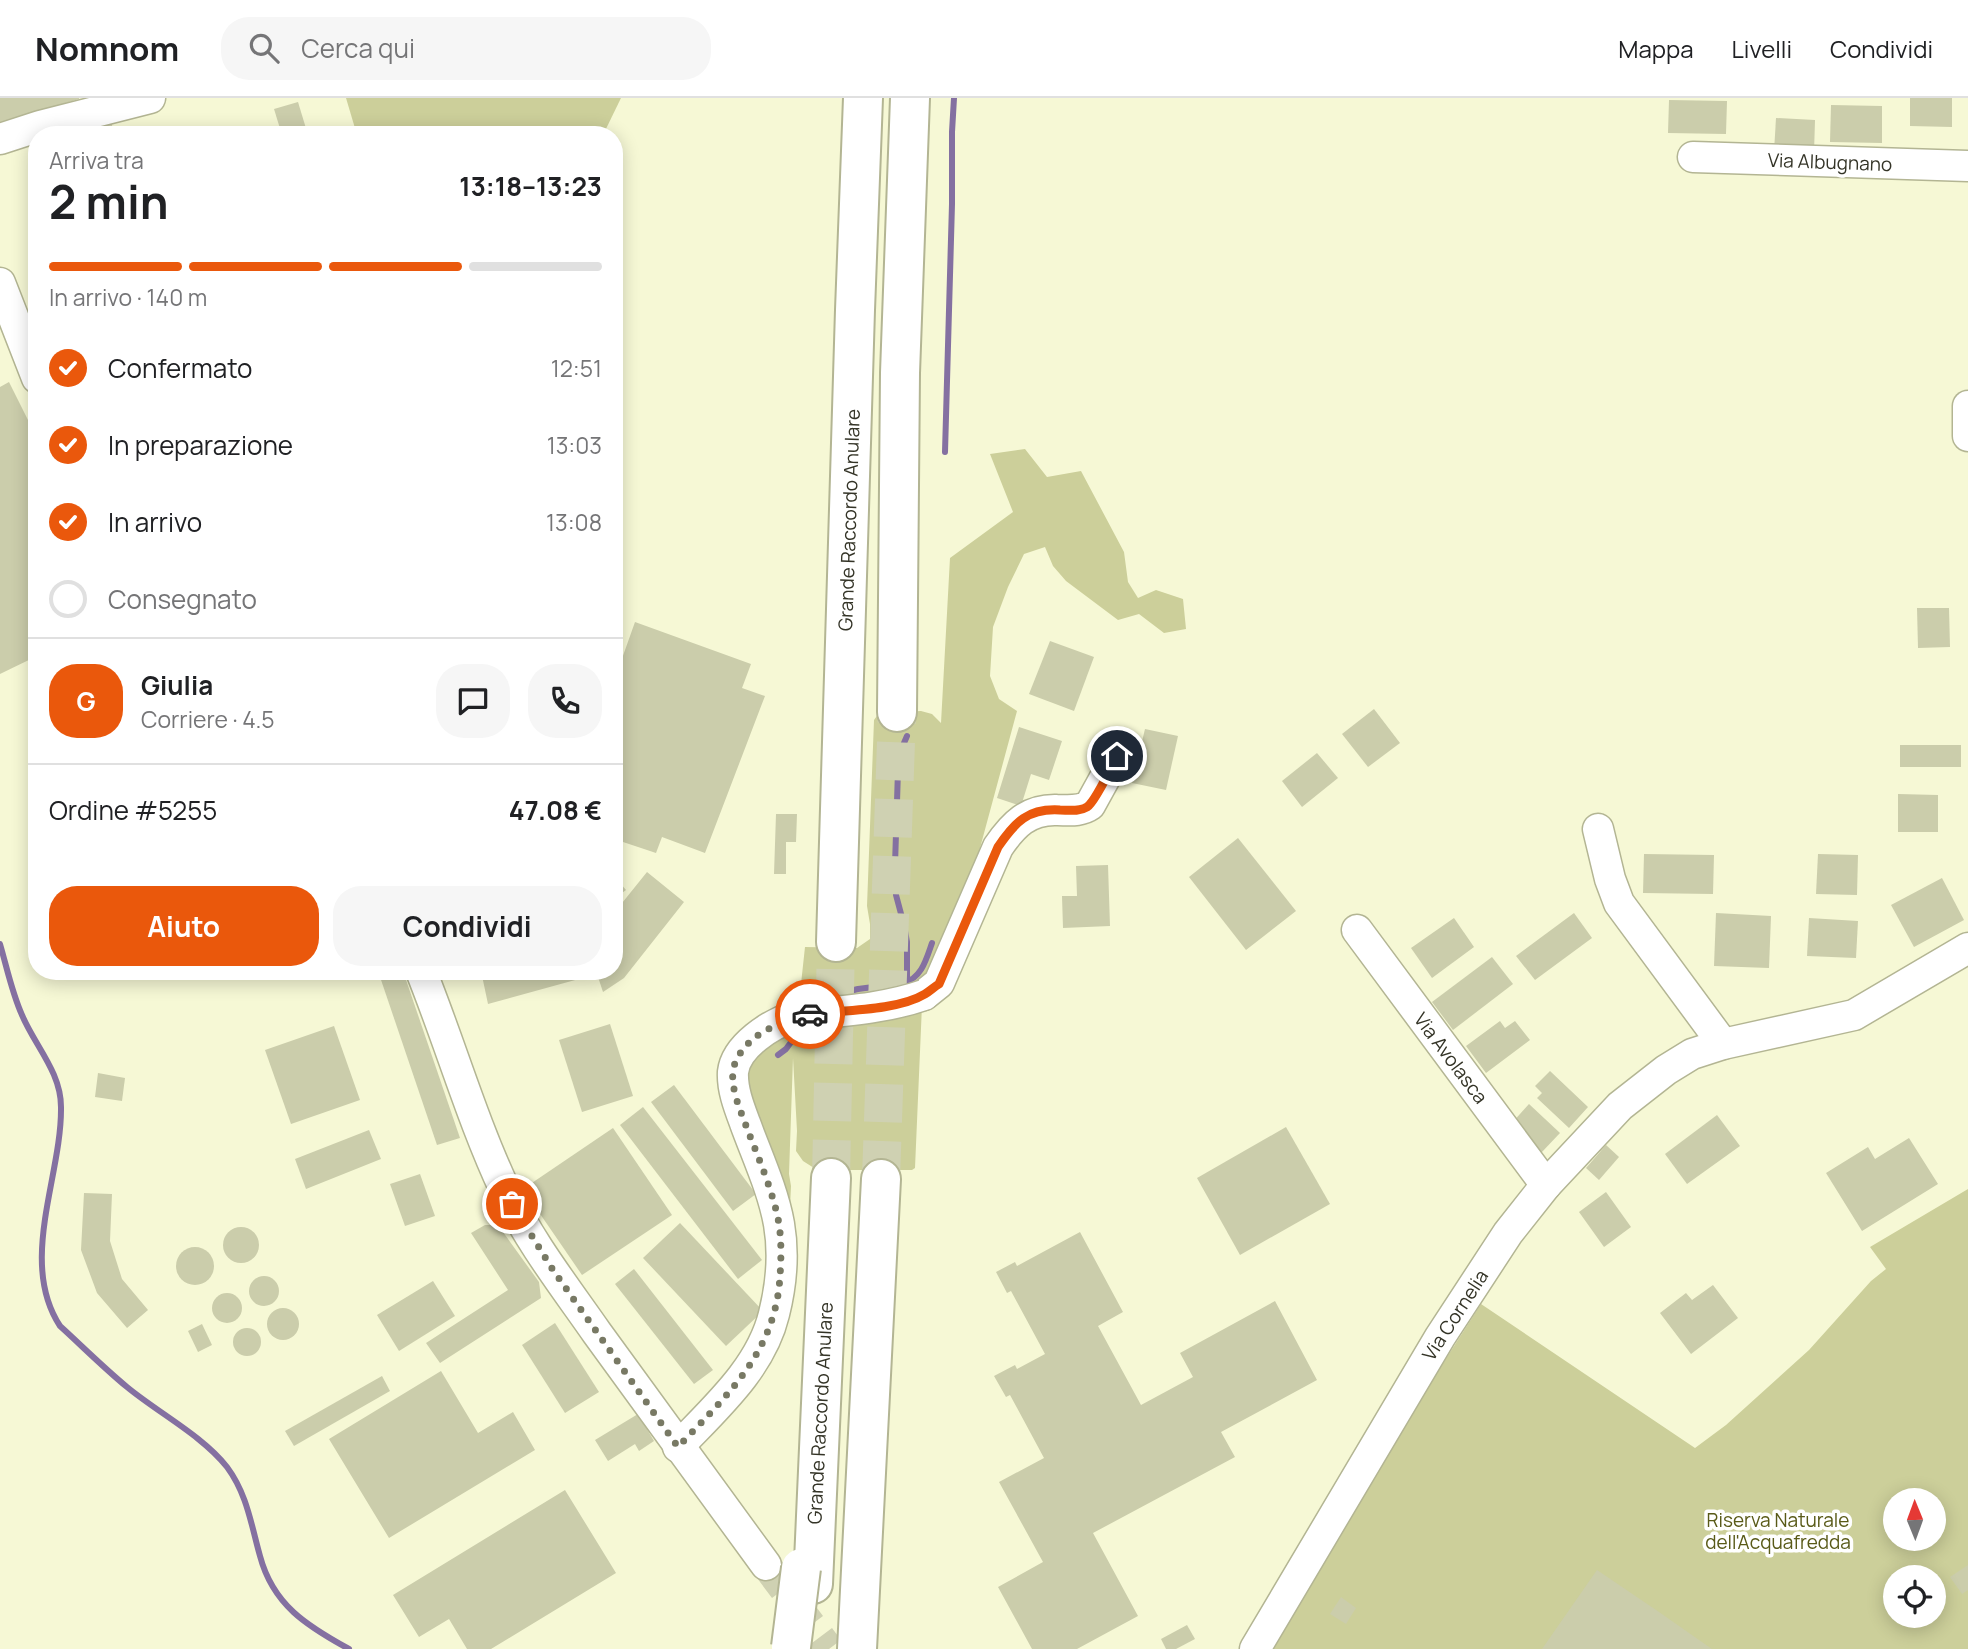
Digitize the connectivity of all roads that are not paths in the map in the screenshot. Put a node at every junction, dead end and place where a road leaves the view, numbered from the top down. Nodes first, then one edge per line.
1 (150, 98) edge
2 (863, 98) edge
3 (910, 98) edge
4 (40, 126) edge
5 (28, 130) edge
6 (0, 139) edge
7 (1693, 157) dead end
8 (1968, 166) edge
9 (0, 283) edge
10 (28, 355) edge
11 (1968, 406) edge
12 (1968, 436) edge
13 (897, 712) tunnel mouth
14 (1117, 756) dead end
15 (1598, 829) dead end
16 (1357, 930) dead end
17 (836, 942) tunnel mouth
18 (1968, 948) edge
19 (424, 980) edge
20 (1723, 1044) junction
21 (831, 1178) tunnel mouth
22 (881, 1179) tunnel mouth
23 (1546, 1185) junction
24 (678, 1447) junction
25 (864, 1526) junction
26 (793, 1572) junction
27 (797, 1648) edge
28 (857, 1649) edge
29 (876, 1649) edge
30 (1255, 1649) edge

1 - 4 street
2 - 17 highway, Grande Raccordo Anulare
3 - 13 highway
5 - 6 street
7 - 8 street, Via Albugnano
9 - 10 street
11 - 12 street
14 - 24 street, bridge
15 - 20 street
16 - 23 street, Via Avolasca
18 - 20 street, Via Cornelia
19 - 24 street
20 - 23 street, Via Cornelia
21 - 26 highway, Grande Raccordo Anulare
22 - 25 highway
23 - 30 street, Via Cornelia
24 - 26 street
25 - 28 highway
25 - 29 highway
26 - 27 highway, Grande Raccordo Anulare, bridge

